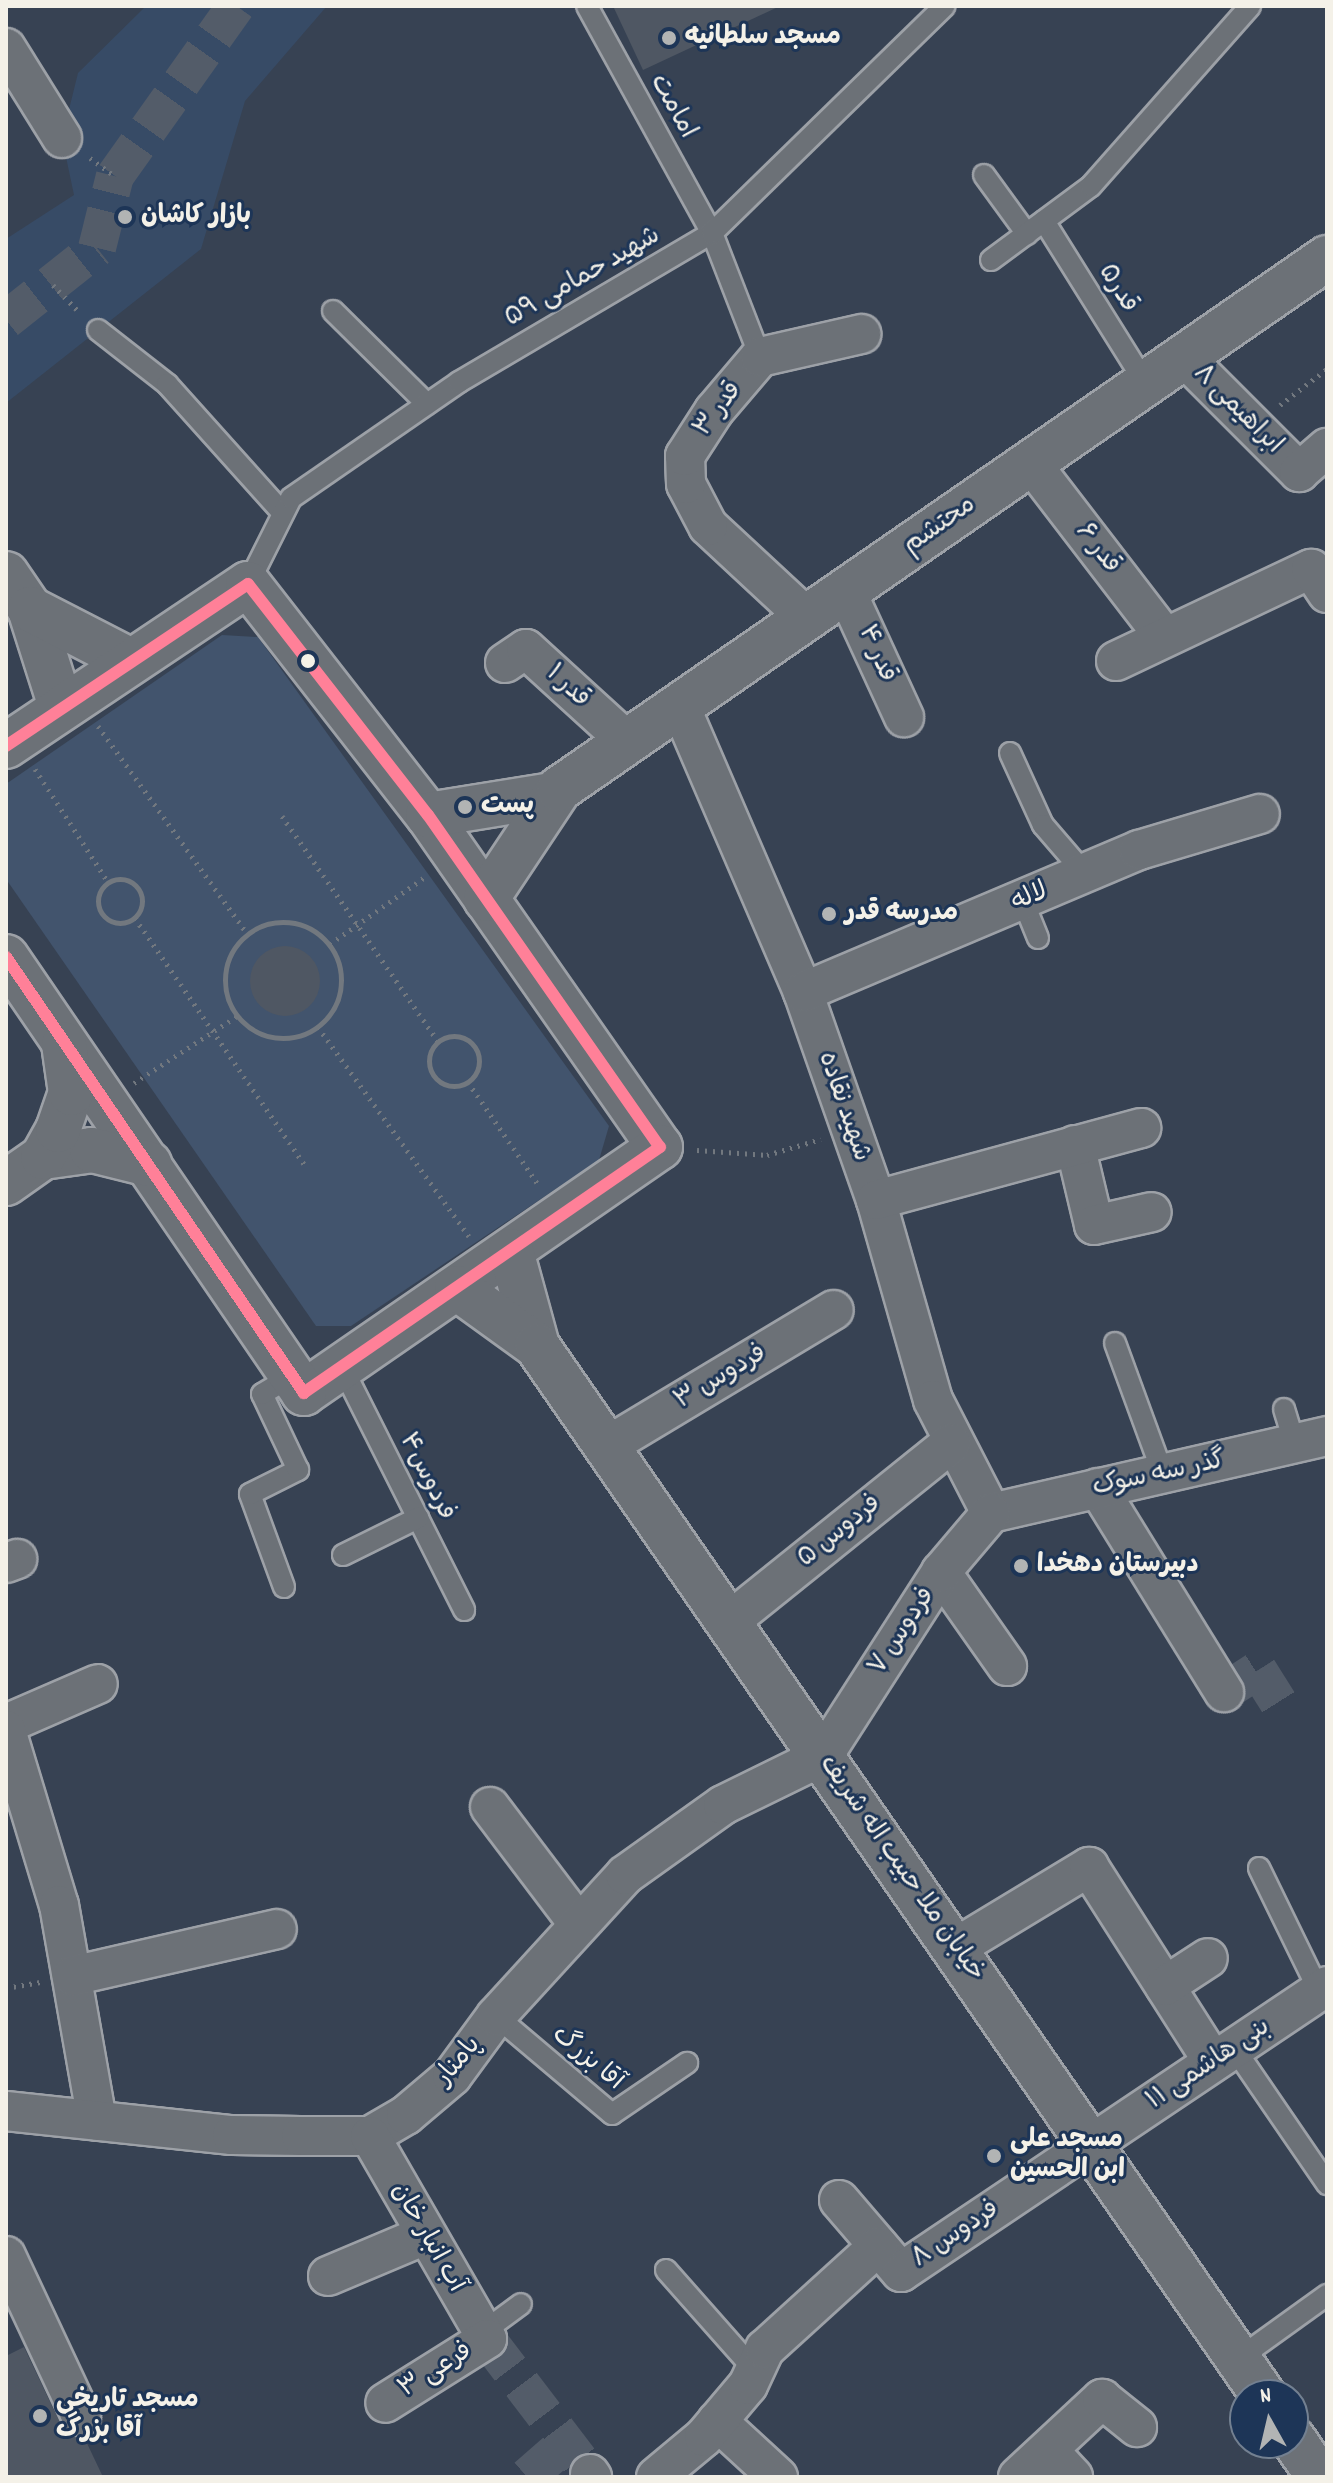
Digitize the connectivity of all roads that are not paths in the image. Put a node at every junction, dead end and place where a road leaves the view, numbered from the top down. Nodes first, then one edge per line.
1 (587, 6) edge
2 (945, 6) edge
3 (1250, 6) edge
4 (6, 48) edge
5 (62, 138) dead end
6 (984, 175) dead end
7 (1044, 221) junction
8 (712, 233) junction
9 (1027, 234) junction
10 (1327, 258) edge
11 (991, 260) dead end
12 (333, 311) dead end
13 (98, 330) road end
14 (861, 334) dead end
15 (760, 357) junction
16 (1184, 357) junction
17 (1146, 384) junction
18 (427, 404) junction
19 (1327, 448) edge
20 (1031, 463) junction
21 (282, 512) junction
22 (248, 584) junction
23 (18, 591) edge
24 (846, 591) junction
25 (1327, 593) edge
26 (807, 618) junction
27 (1163, 635) junction
28 (129, 660) junction
29 (1116, 661) dead end
30 (505, 663) dead end
31 (69, 702) junction
32 (680, 706) junction
33 (904, 717) dead end
34 (628, 742) junction
35 (1010, 753) dead end
36 (19, 756) edge
37 (552, 795) junction
38 (1260, 814) dead end
39 (428, 815) junction
40 (1086, 875) junction
41 (486, 899) junction
42 (1023, 901) junction
43 (1038, 938) dead end
44 (6, 957) edge
45 (803, 992) junction
46 (63, 1039) junction
47 (1141, 1128) dead end
48 (1075, 1145) junction
49 (43, 1157) junction
50 (149, 1164) junction
51 (6, 1183) edge
52 (876, 1200) junction
53 (1152, 1212) dead end
54 (485, 1268) junction
55 (834, 1310) dead end
56 (1115, 1343) dead end
57 (537, 1346) junction
58 (342, 1367) junction
59 (292, 1376) junction
60 (1284, 1409) dead end
61 (1311, 1440) edge
62 (951, 1443) junction
63 (609, 1445) junction
64 (1163, 1474) junction
65 (1098, 1488) junction
66 (991, 1513) junction
67 (418, 1518) junction
68 (343, 1555) dead end
69 (941, 1572) junction
70 (284, 1587) dead end
71 (464, 1610) dead end
72 (730, 1621) junction
73 (1007, 1666) dead end
74 (98, 1684) dead end
75 (1224, 1692) dead end
76 (6, 1727) edge
77 (823, 1756) junction
78 (490, 1807) dead end
79 (1259, 1868) dead end
80 (577, 1922) junction
81 (277, 1929) dead end
82 (955, 1948) junction
83 (1208, 1958) dead end
84 (72, 1976) junction
85 (1165, 1986) junction
86 (1323, 1989) edge
87 (496, 2016) junction
88 (1224, 2055) junction
89 (687, 2063) dead end
90 (6, 2111) edge
91 (97, 2121) junction
92 (370, 2136) junction
93 (1090, 2144) junction
94 (1327, 2184) edge
95 (839, 2200) dead end
96 (425, 2235) junction
97 (878, 2246) junction
98 (6, 2256) edge
99 (666, 2270) dead end
100 (328, 2276) dead end
101 (1327, 2295) edge
102 (521, 2304) dead end
103 (485, 2336) junction
104 (1238, 2359) junction
105 (757, 2373) junction
106 (1252, 2379) edge
107 (385, 2403) dead end
108 (81, 2416) dead end
109 (717, 2421) junction
110 (1137, 2427) dead end
111 (1307, 2459) edge
112 (1060, 2464) edge
113 (656, 2477) edge
114 (778, 2477) edge
115 (1018, 2477) edge
116 (1319, 2477) edge

1 - 8 lane, امامت
2 - 8 lane, شهید حمامی ۵۹
3 - 7 lane
4 - 5 street
6 - 9 lane
7 - 9 lane
7 - 17 lane, قدر۵
8 - 15 lane, امامت
8 - 18 lane, شهید حمامی ۵۹
9 - 11 lane
10 - 16 main road, محتشم
12 - 18 lane
13 - 21 lane
14 - 15 street, قدر ۳
15 - 26 street, قدر ۳
16 - 17 main road, محتشم
16 - 19 street, ابراهیمی ۸
17 - 20 main road, محتشم
18 - 21 lane, شهید حمامی ۵۹
20 - 24 main road, محتشم
20 - 27 street, قدر ۶
21 - 22 lane, شهید حمامی ۵۹
22 - 28 main road
22 - 39 main road
23 - 28 main road
23 - 31 main road
24 - 26 main road, محتشم
24 - 33 street, قدر ۴
25 - 27 street
26 - 32 main road, محتشم
27 - 29 street
28 - 31 main road
30 - 34 street, قدر ۱
31 - 36 main road
32 - 34 main road, محتشم
32 - 45 street, شهید نقاده
34 - 37 main road, محتشم
35 - 40 lane
37 - 39 main road, محتشم
37 - 41 main road, محتشم
38 - 40 street, لاله
39 - 41 main road
40 - 42 street, لاله
41 - 54 main road
42 - 43 lane
42 - 45 street, لاله
44 - 46 main road
45 - 52 street, شهید نقاده
46 - 49 main road
46 - 50 main road
47 - 48 street
48 - 52 street
48 - 53 street
49 - 50 main road
49 - 51 main road
50 - 59 main road
52 - 62 street, شهید نقاده
54 - 57 main road, خیابان ملا حبیب اله شریف
54 - 57 main road, خیابان ملا حبیب اله شریف
54 - 58 main road
55 - 63 street, فردوس ۳
56 - 64 lane
57 - 63 main road, خیابان ملا حبیب اله شریف
58 - 59 main road
58 - 67 lane, فردوس۴
59 - 70 lane
60 - 61 lane
61 - 64 street, گذر سه سوک
62 - 66 street, شهید نقاده
62 - 72 street, فردوس ۵
63 - 72 main road, خیابان ملا حبیب اله شریف
64 - 65 street, گذر سه سوک
65 - 66 street, گذر سه سوک
65 - 75 street
66 - 69 street, فردوس ۷
67 - 68 lane
67 - 71 lane, فردوس۴
69 - 73 street
69 - 77 street, فردوس ۷
72 - 77 main road, خیابان ملا حبیب اله شریف
74 - 76 street
76 - 84 street
77 - 80 street, پامنار
77 - 82 main road, خیابان ملا حبیب اله شریف
78 - 80 street
79 - 86 lane
80 - 87 street, پامنار
81 - 84 street
82 - 85 street
82 - 93 main road, خیابان ملا حبیب اله شریف
83 - 85 street
84 - 91 street
85 - 88 street
86 - 88 street, بنی هاشمی ۱۱
87 - 89 lane, آقا بزرگ
87 - 92 street, پامنار
88 - 93 street, بنی هاشمی ۱۱
88 - 94 lane
90 - 91 street
91 - 92 street
92 - 96 street, آب انبار خان
93 - 97 street, فردوس ۸
93 - 104 main road, خیابان ملا حبیب اله شریف
95 - 97 street, فردوس ۸
96 - 100 street
96 - 103 street, آب انبار خان
97 - 105 street
98 - 108 street
99 - 105 lane
101 - 104 lane
102 - 103 lane
103 - 107 street, فرعی ۳
104 - 106 main road, خیابان ملا حبیب اله شریف
105 - 109 street
109 - 113 street
109 - 114 street
110 - 112 street
111 - 116 main road
112 - 115 street

